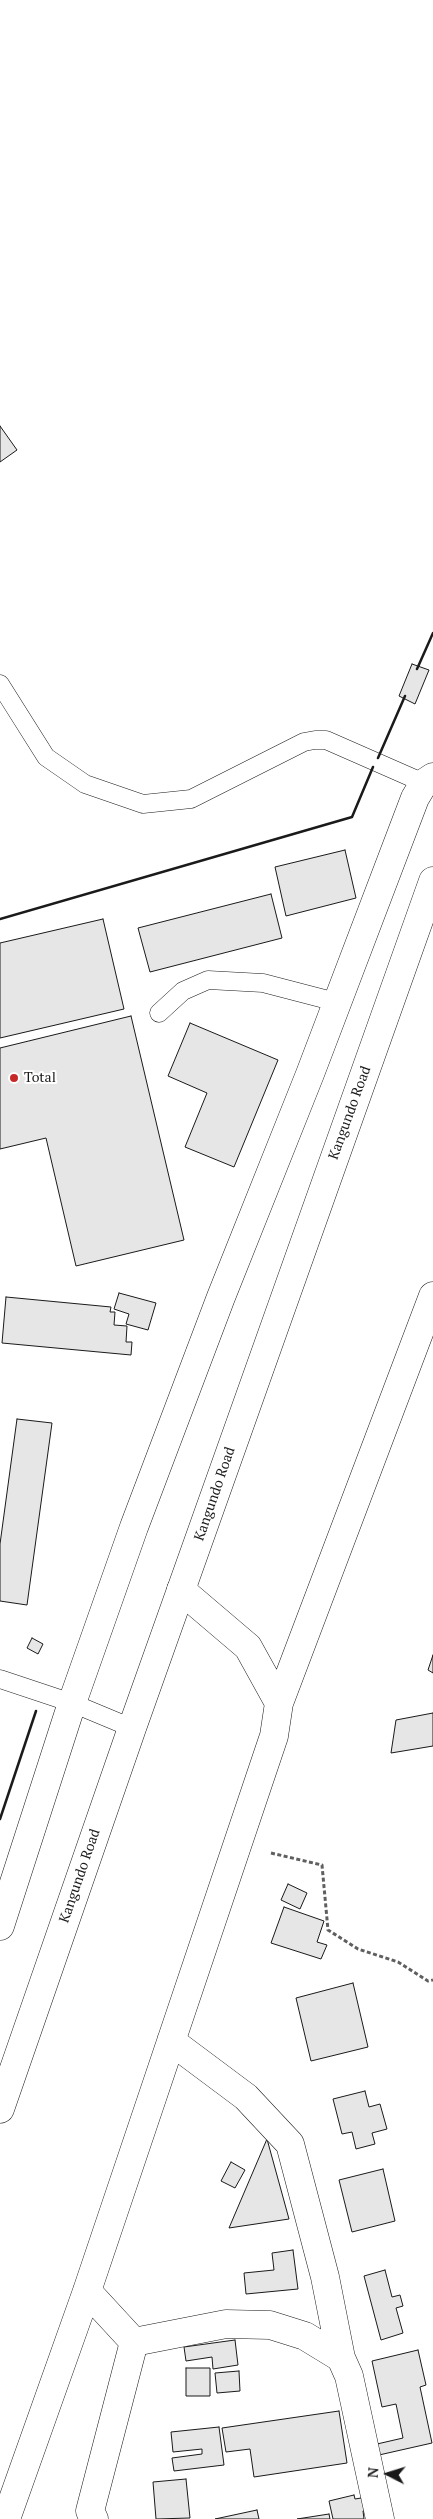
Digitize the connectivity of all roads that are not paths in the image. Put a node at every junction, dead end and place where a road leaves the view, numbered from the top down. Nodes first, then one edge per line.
1 (0, 684) edge
2 (428, 780) edge
3 (433, 881) edge
4 (336, 1002) junction
5 (159, 1013) dead end
6 (433, 1296) edge
7 (181, 1590) junction
8 (0, 1679) edge
9 (72, 1703) junction
10 (279, 1704) junction
11 (132, 1728) junction
12 (0, 1926) edge
13 (171, 2041) junction
14 (0, 2109) edge
15 (87, 2291) junction
16 (134, 2342) junction
17 (341, 2358) junction
18 (90, 2516) edge
19 (6, 2519) edge
20 (380, 2519) edge

1 - 2 lane
2 - 4 main road
3 - 7 main road, Kangundo Road
4 - 5 lane
4 - 9 main road
6 - 10 main road
7 - 10 main road
7 - 11 main road, Kangundo Road
8 - 9 lane
9 - 11 lane
9 - 12 main road
10 - 13 main road
11 - 14 main road, Kangundo Road
13 - 15 main road
13 - 17 main road
15 - 16 main road
15 - 19 main road
16 - 17 main road
16 - 18 main road
17 - 20 main road

